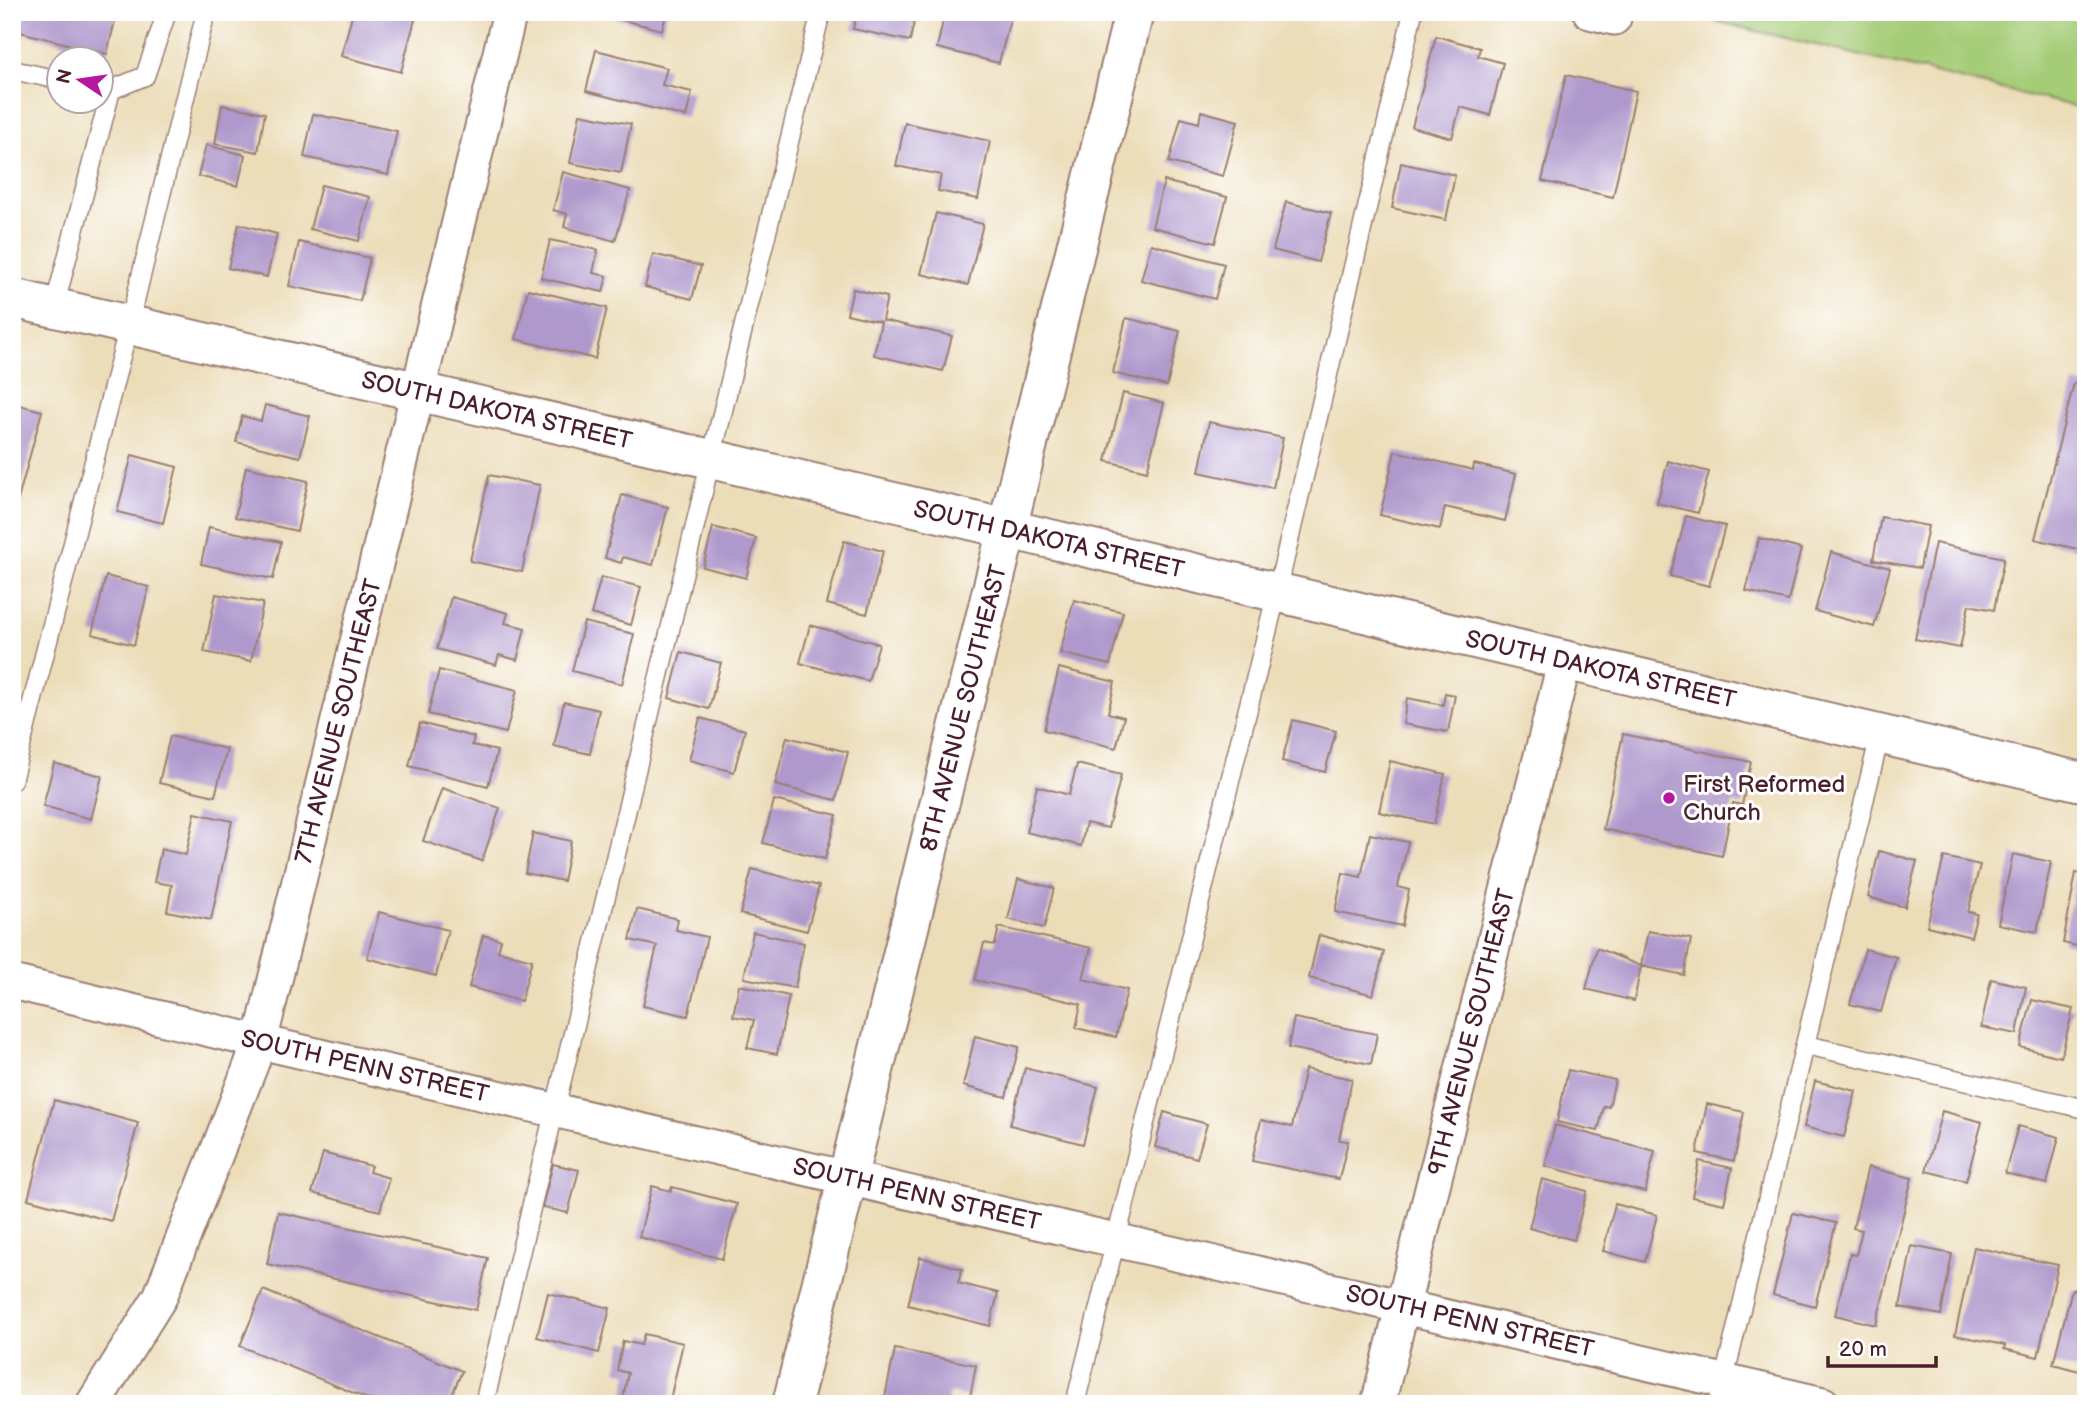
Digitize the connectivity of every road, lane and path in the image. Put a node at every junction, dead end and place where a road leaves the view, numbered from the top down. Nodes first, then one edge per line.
1 (167, 12) edge
2 (206, 12) edge
3 (510, 12) edge
4 (821, 12) edge
5 (1134, 12) edge
6 (1413, 12) edge
7 (12, 70) edge
8 (46, 77) edge
9 (116, 86) edge
10 (100, 116) edge
11 (12, 298) edge
12 (54, 308) junction
13 (129, 325) junction
14 (419, 392) junction
15 (711, 459) junction
16 (1006, 528) junction
17 (1276, 592) junction
18 (1565, 660) junction
19 (1880, 735) junction
20 (12, 781) edge
21 (2086, 783) edge
22 (12, 982) edge
23 (260, 1042) junction
24 (1806, 1045) junction
25 (556, 1109) junction
26 (2086, 1109) edge
27 (848, 1178) junction
28 (1115, 1240) junction
29 (1403, 1305) junction
30 (1720, 1392) edge
31 (93, 1404) edge
32 (484, 1404) edge
33 (792, 1404) edge
34 (1075, 1404) edge
35 (1378, 1404) edge
36 (1823, 1404) edge

1 - 9 lane
2 - 13 lane
3 - 14 street, 7TH AVENUE SOUTHEAST
4 - 15 lane
5 - 16 street, 8TH AVENUE SOUTHEAST
6 - 17 lane
7 - 8 lane
10 - 12 lane
11 - 12 street, SOUTH DAKOTA STREET
12 - 13 street, SOUTH DAKOTA STREET
13 - 14 street, SOUTH DAKOTA STREET
13 - 20 lane
14 - 15 street, SOUTH DAKOTA STREET
14 - 23 street, 7TH AVENUE SOUTHEAST
15 - 16 street, SOUTH DAKOTA STREET
15 - 25 lane
16 - 17 street, SOUTH DAKOTA STREET
16 - 27 street, 8TH AVENUE SOUTHEAST
17 - 18 street, SOUTH DAKOTA STREET
17 - 28 lane
18 - 19 street, SOUTH DAKOTA STREET
18 - 29 street, 9TH AVENUE SOUTHEAST
19 - 21 street, SOUTH DAKOTA STREET
19 - 24 lane
22 - 23 street, SOUTH PENN STREET
23 - 25 street, SOUTH PENN STREET
23 - 31 street, 7TH AVENUE SOUTHEAST
24 - 26 lane
24 - 30 lane
25 - 27 street, SOUTH PENN STREET
25 - 32 lane
27 - 28 street, SOUTH PENN STREET
27 - 33 street, 8TH AVENUE SOUTHEAST
28 - 29 street, SOUTH PENN STREET
28 - 34 lane
29 - 30 street, SOUTH PENN STREET
29 - 35 street, 9TH AVENUE SOUTHEAST
30 - 36 street, SOUTH PENN STREET

